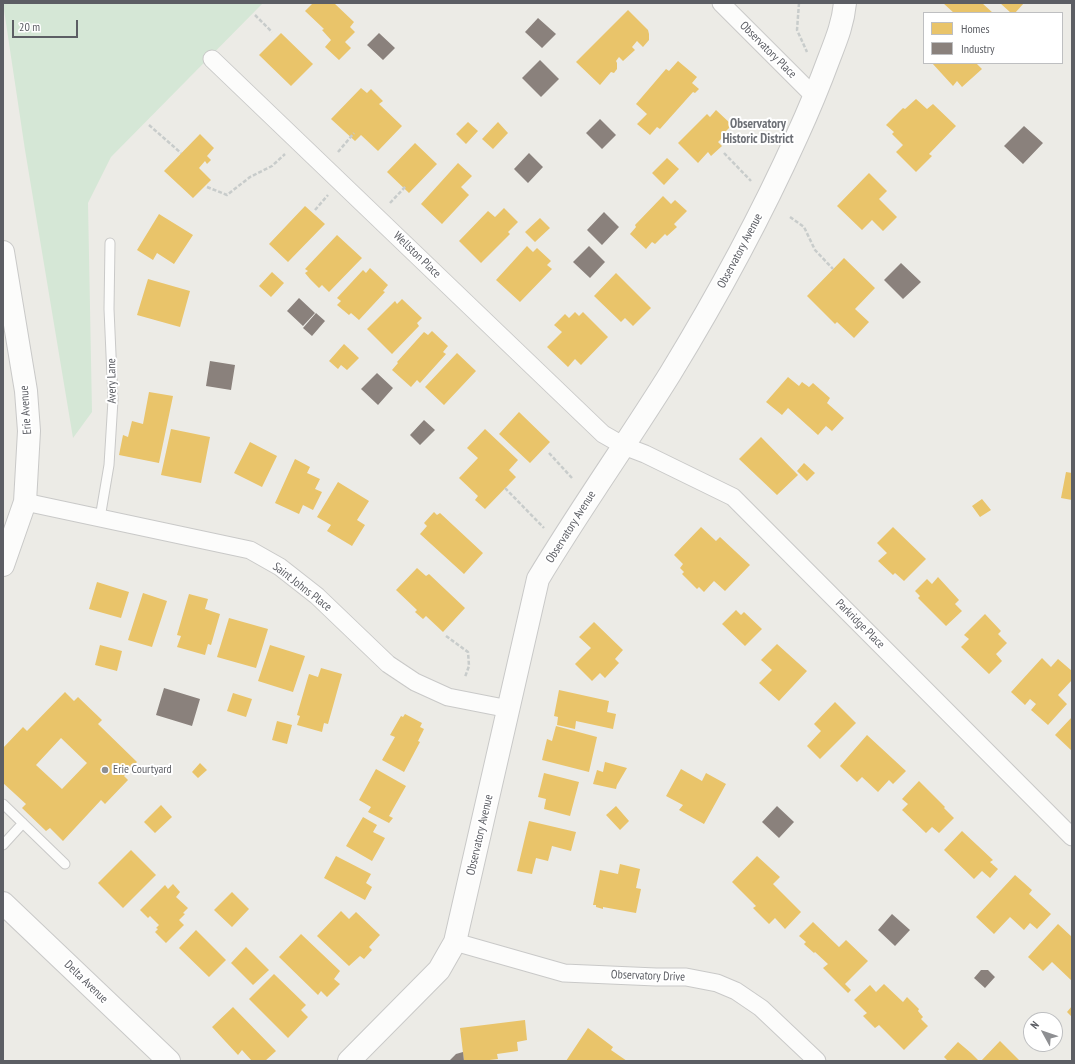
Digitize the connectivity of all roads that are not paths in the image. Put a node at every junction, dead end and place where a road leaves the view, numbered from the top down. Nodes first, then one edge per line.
1 (721, 3) edge
2 (846, 3) edge
3 (212, 60) dead end
4 (815, 97) junction
5 (110, 242) dead end
6 (3, 252) edge
7 (624, 446) junction
8 (26, 502) junction
9 (100, 518) junction
10 (3, 565) edge
11 (509, 709) junction
12 (3, 804) edge
13 (22, 823) junction
14 (1072, 837) edge
15 (3, 844) edge
16 (65, 864) dead end
17 (3, 903) edge
18 (455, 942) junction
19 (169, 1061) edge
20 (349, 1061) edge
21 (817, 1061) edge

1 - 4 street, Observatory Place
2 - 4 street, Observatory Avenue
3 - 7 street, Wellston Place
4 - 7 street, Observatory Avenue
5 - 9 lane, Avery Lane
6 - 8 street, Erie Avenue
7 - 11 street, Observatory Avenue
7 - 14 street, Parkridge Place
8 - 9 street, Saint Johns Place
8 - 10 street, Erie Avenue
9 - 11 street, Saint Johns Place
11 - 18 street, Observatory Avenue
12 - 13 lane
13 - 15 lane
13 - 16 lane
17 - 19 street, Delta Avenue
18 - 20 street, Observatory Avenue
18 - 21 street, Observatory Drive

